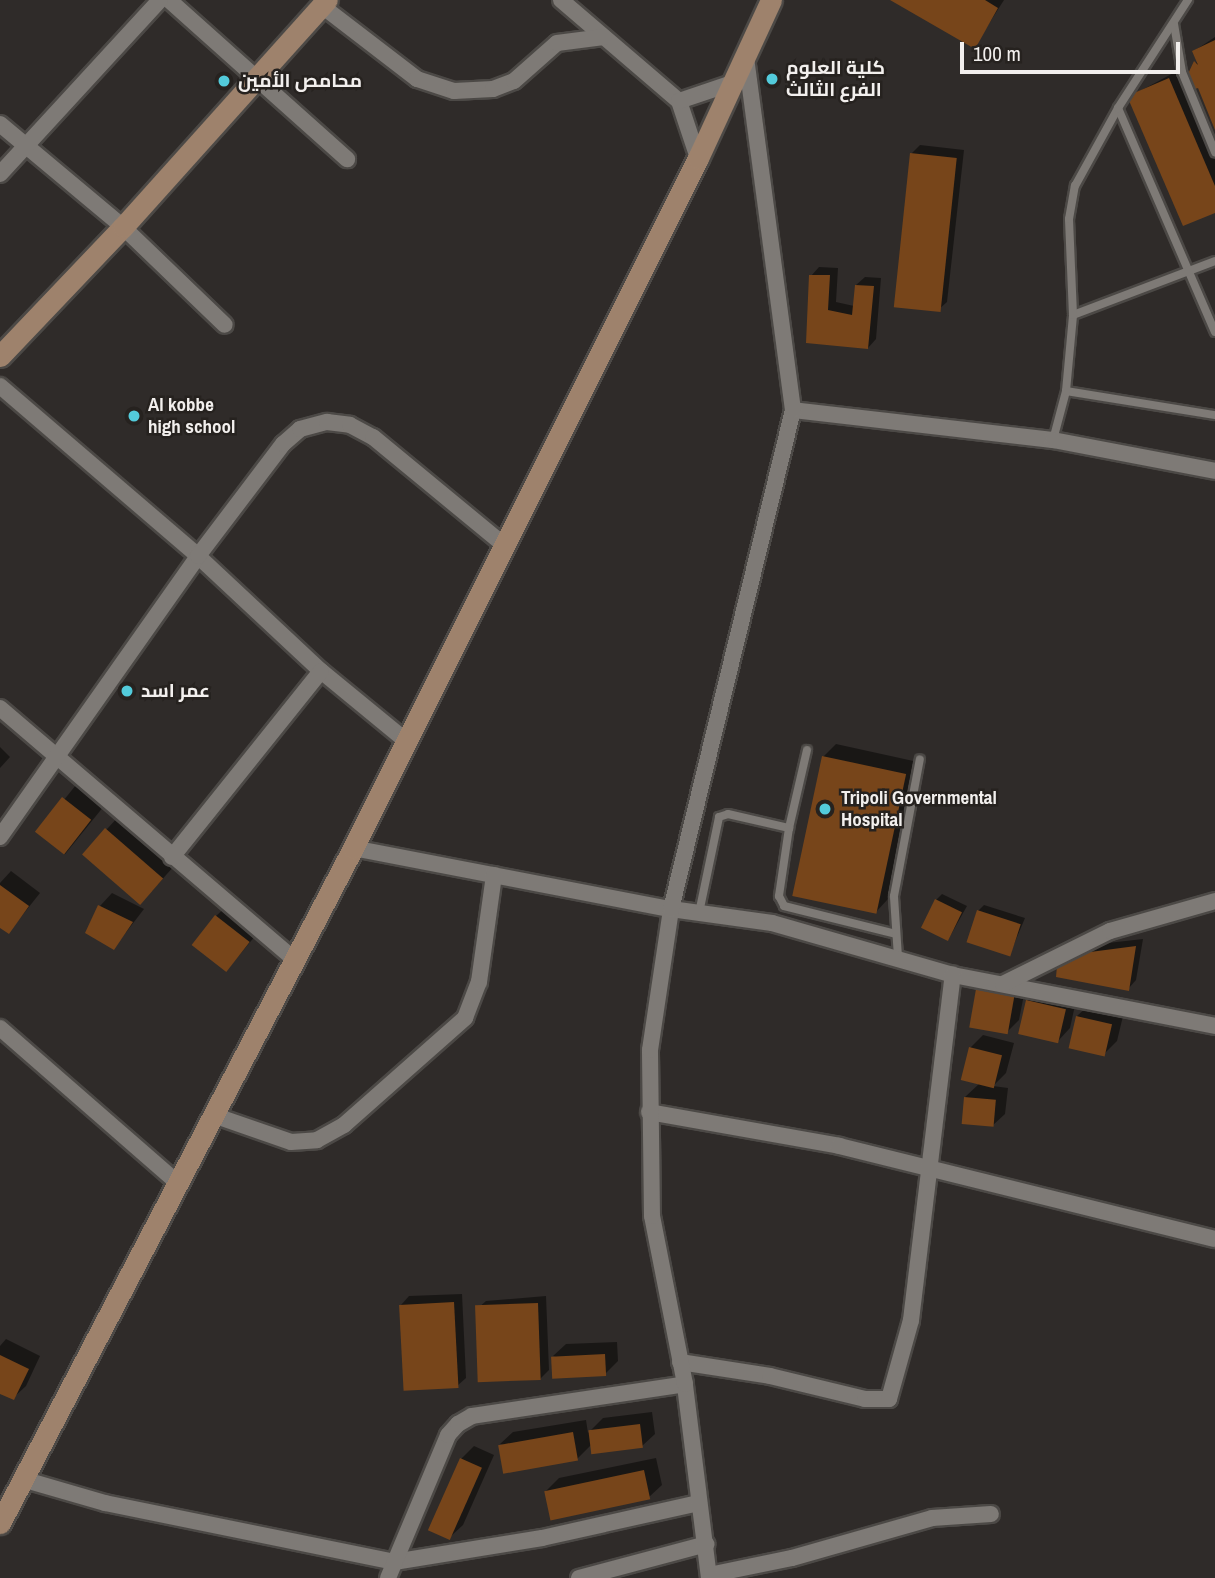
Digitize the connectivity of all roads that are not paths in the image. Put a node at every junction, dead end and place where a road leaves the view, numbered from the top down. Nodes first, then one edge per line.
1 (160, 0) edge
2 (169, 0) edge
3 (561, 0) edge
4 (771, 0) edge
5 (1188, 0) edge
6 (324, 3) edge
7 (1174, 24) junction
8 (604, 37) junction
9 (746, 60) junction
10 (258, 78) junction
11 (735, 82) junction
12 (679, 101) junction
13 (1118, 108) junction
14 (0, 124) edge
15 (26, 145) junction
16 (1215, 152) edge
17 (698, 158) junction
18 (347, 159) dead end
19 (0, 174) edge
20 (123, 227) junction
21 (1215, 261) edge
22 (1190, 273) junction
23 (1073, 315) junction
24 (226, 325) dead end
25 (1215, 332) edge
26 (0, 356) edge
27 (0, 386) edge
28 (1066, 391) junction
29 (793, 410) junction
30 (1215, 415) edge
31 (1053, 440) junction
32 (1215, 471) edge
33 (504, 545) junction
34 (198, 556) junction
35 (321, 671) junction
36 (0, 708) edge
37 (405, 740) junction
38 (807, 750) dead end
39 (59, 756) junction
40 (920, 759) dead end
41 (789, 828) junction
42 (0, 837) edge
43 (353, 848) junction
44 (172, 858) junction
45 (494, 875) junction
46 (1215, 901) edge
47 (671, 909) junction
48 (699, 913) junction
49 (896, 934) junction
50 (898, 957) junction
51 (295, 960) junction
52 (953, 975) junction
53 (1003, 984) junction
54 (1215, 1026) edge
55 (0, 1028) edge
56 (649, 1112) junction
57 (216, 1116) junction
58 (929, 1167) junction
59 (178, 1184) junction
60 (1215, 1239) edge
61 (680, 1362) junction
62 (685, 1384) junction
63 (22, 1479) junction
64 (699, 1503) junction
65 (991, 1514) dead end
66 (0, 1523) edge
67 (707, 1544) junction
68 (391, 1570) edge
69 (709, 1577) edge
70 (579, 1578) edge

1 - 15 street
2 - 10 street
3 - 8 street
4 - 9 main road
5 - 7 lane
6 - 8 street
6 - 10 main road
7 - 13 lane
7 - 16 lane
8 - 12 street
9 - 11 main road
9 - 29 street
10 - 18 street
10 - 20 main road
11 - 12 street
11 - 17 main road
12 - 17 street
13 - 22 lane
13 - 23 lane
14 - 15 street
15 - 19 street
15 - 20 street
17 - 33 main road
20 - 24 street
20 - 26 main road
21 - 22 lane
22 - 23 lane
22 - 25 lane
23 - 28 lane
27 - 34 street
28 - 30 lane
28 - 31 lane
29 - 31 street
29 - 47 street
31 - 32 street
33 - 34 street
33 - 37 main road
34 - 35 street
34 - 39 street
35 - 37 street
35 - 44 street
36 - 39 street
37 - 43 main road
38 - 41 lane
39 - 42 street
39 - 44 street
40 - 49 lane
41 - 48 lane
41 - 49 lane
43 - 45 street
43 - 51 main road
44 - 51 street
45 - 47 street
45 - 57 street
46 - 53 street
47 - 48 street
47 - 56 street
48 - 50 street
49 - 50 lane
50 - 52 street
51 - 57 main road
52 - 53 street
52 - 58 street
53 - 54 street
55 - 59 street
56 - 58 street
56 - 61 street
57 - 59 main road
58 - 60 street
58 - 61 street
59 - 63 main road
61 - 62 street
62 - 64 street
62 - 68 street
63 - 66 main road
63 - 68 street
64 - 67 street
64 - 68 street
65 - 69 street
67 - 69 street
67 - 70 street

